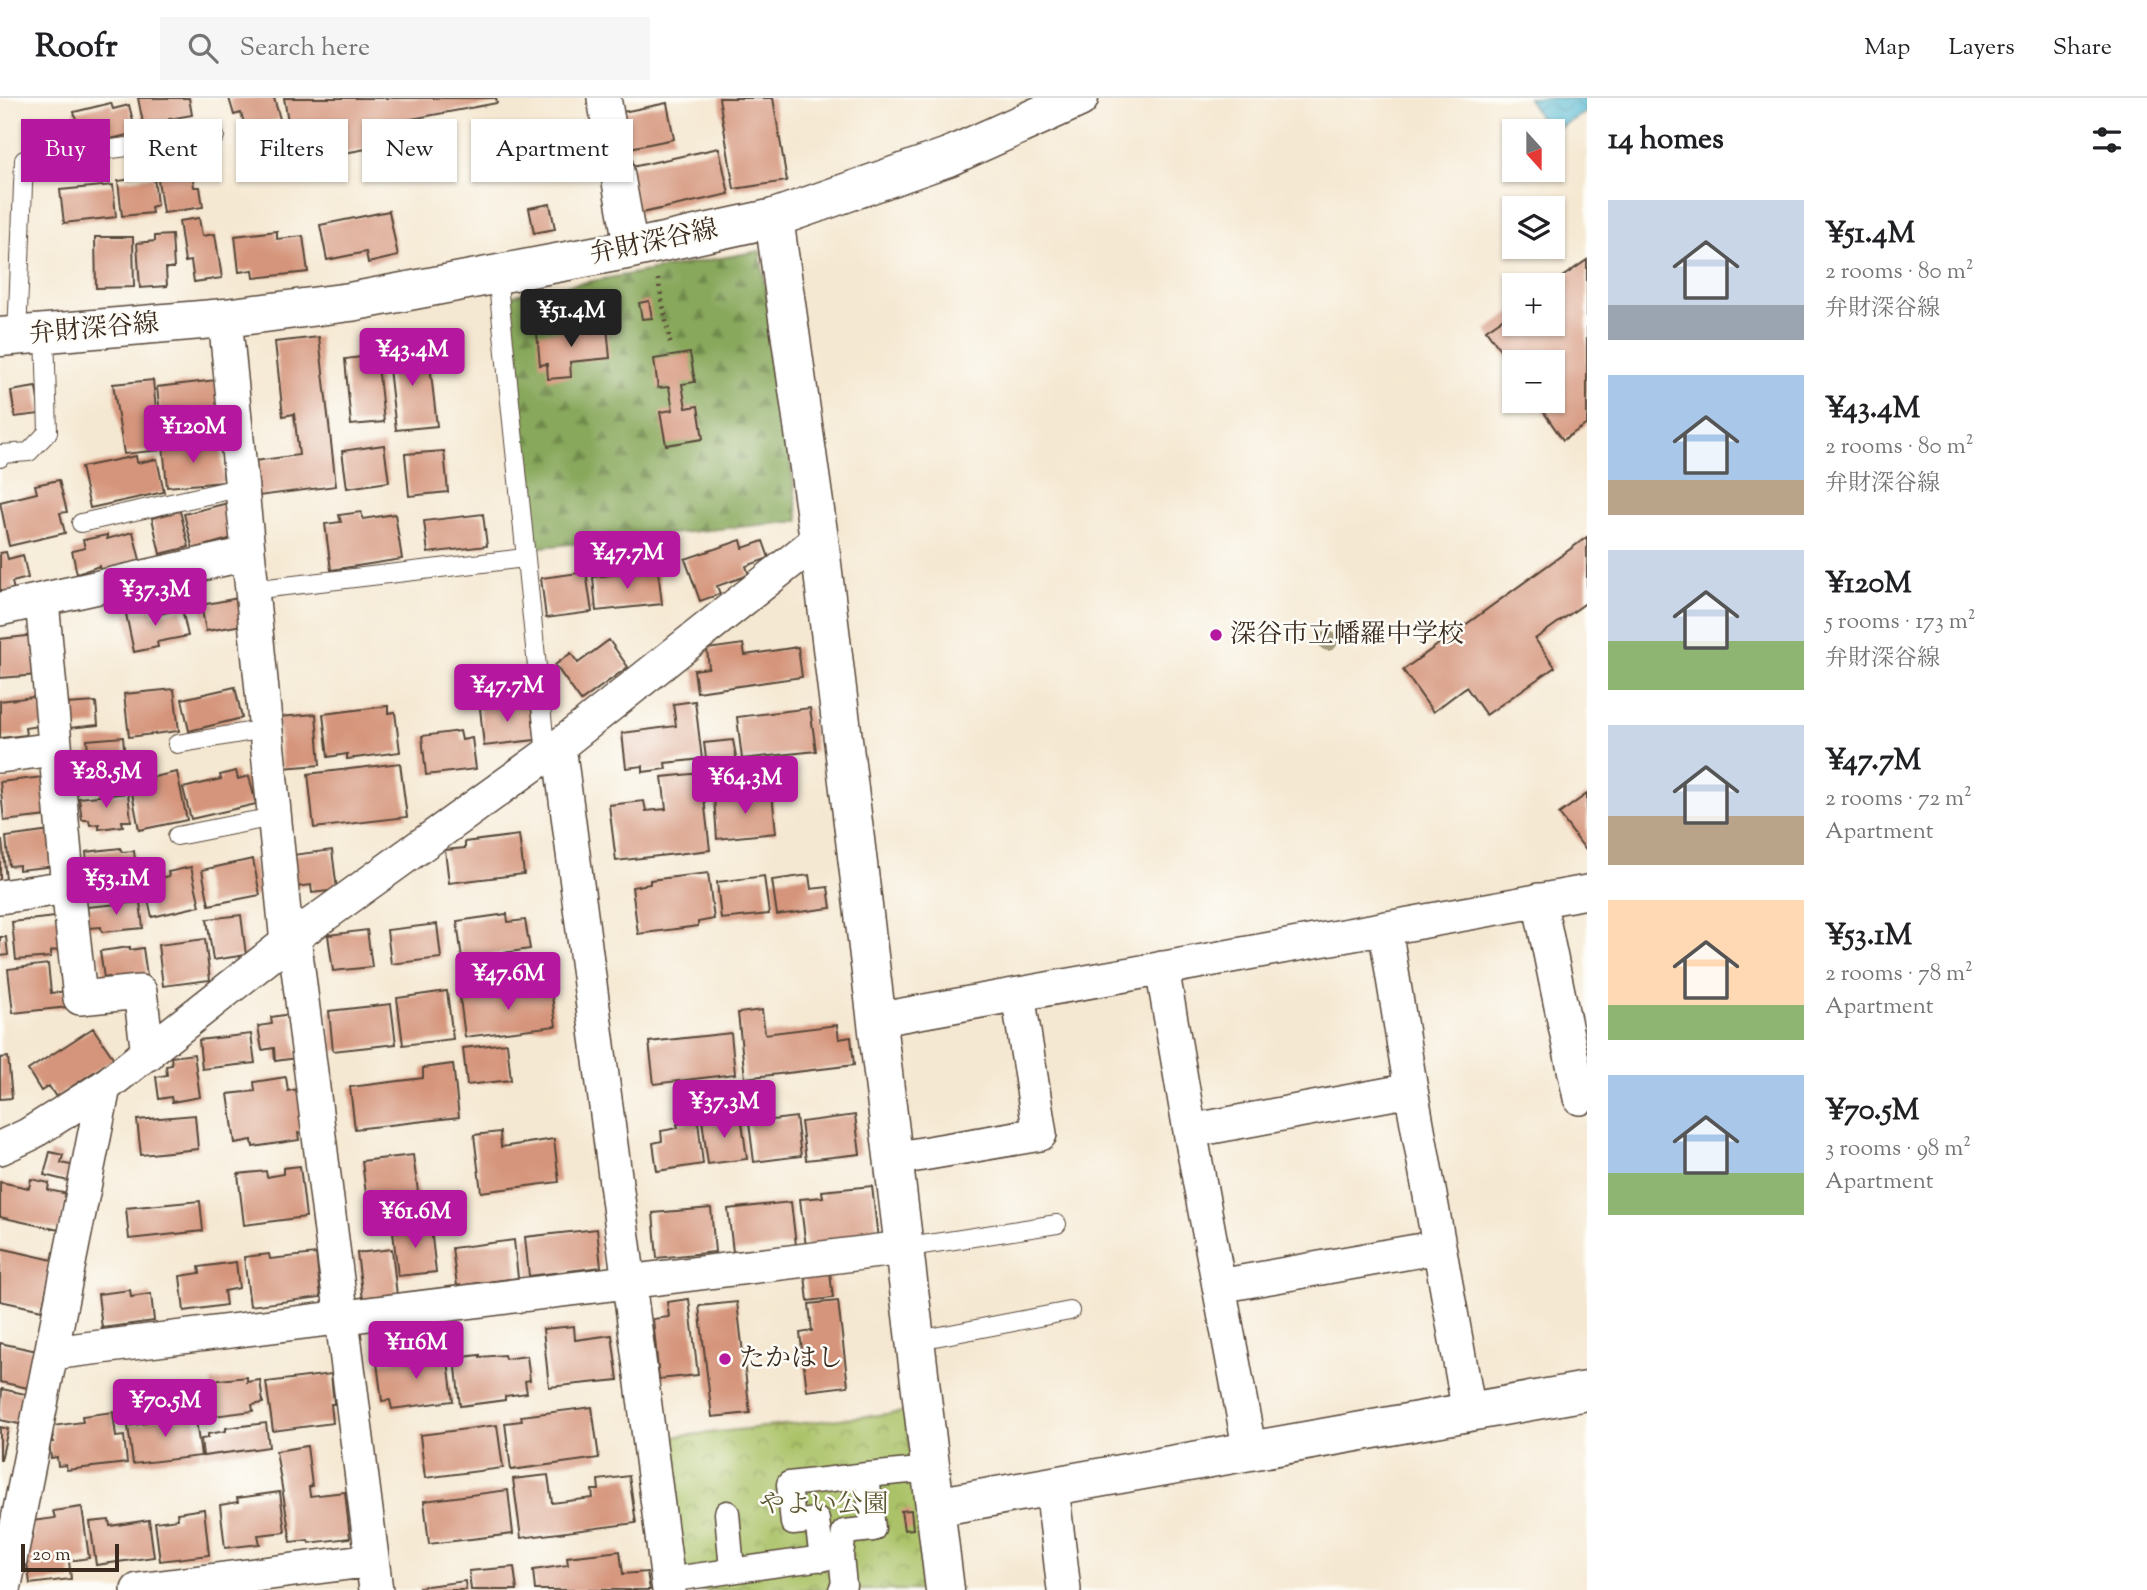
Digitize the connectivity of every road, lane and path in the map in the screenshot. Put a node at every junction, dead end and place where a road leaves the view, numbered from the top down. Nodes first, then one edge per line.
1 (604, 98) edge
2 (1079, 98) edge
3 (124, 147) edge
4 (774, 218) junction
5 (631, 249) junction
6 (497, 274) junction
7 (658, 278) dead end
8 (225, 318) junction
9 (21, 336) edge
10 (671, 346) dead end
11 (0, 458) edge
12 (243, 487) junction
13 (81, 523) dead end
14 (819, 539) junction
15 (247, 554) junction
16 (525, 558) junction
17 (251, 590) junction
18 (42, 601) junction
19 (0, 609) edge
20 (265, 729) junction
21 (177, 744) dead end
22 (55, 749) junction
23 (552, 750) junction
24 (0, 756) edge
25 (273, 817) junction
26 (177, 836) dead end
27 (68, 887) junction
28 (1587, 892) edge
29 (0, 897) edge
30 (1539, 900) junction
31 (1385, 928) junction
32 (290, 940) junction
33 (1162, 968) junction
34 (1018, 994) junction
35 (875, 1020) junction
36 (148, 1054) junction
37 (104, 1087) junction
38 (1411, 1090) junction
39 (1580, 1098) dead end
40 (1190, 1131) junction
41 (0, 1148) edge
42 (893, 1158) junction
43 (1057, 1224) dead end
44 (1440, 1247) junction
45 (903, 1248) junction
46 (628, 1283) junction
47 (1219, 1286) junction
48 (1070, 1311) dead end
49 (342, 1318) junction
50 (914, 1341) junction
51 (52, 1353) junction
52 (1587, 1391) edge
53 (1469, 1412) junction
54 (1250, 1452) junction
55 (931, 1469) junction
56 (867, 1475) junction
57 (1052, 1487) junction
58 (935, 1507) junction
59 (727, 1513) dead end
60 (817, 1520) junction
61 (836, 1549) junction
62 (732, 1570) junction
63 (374, 1575) edge
64 (759, 1579) edge
65 (668, 1585) edge
66 (4, 1590) edge
67 (138, 1590) edge
68 (841, 1590) edge
69 (946, 1590) edge
70 (1064, 1590) edge

1 - 5 street
2 - 4 street, 弁財深谷線
3 - 9 lane
4 - 5 street, 弁財深谷線
4 - 14 street
5 - 6 street, 弁財深谷線
6 - 8 street, 弁財深谷線
6 - 16 lane
7 - 10 path
8 - 9 street, 弁財深谷線
8 - 12 street
9 - 11 lane
12 - 13 lane
12 - 15 street
14 - 23 street
14 - 35 street
15 - 17 street
15 - 18 street
16 - 17 lane
16 - 23 lane
17 - 20 street
18 - 19 street
18 - 22 street
20 - 21 lane
20 - 25 street
22 - 24 street
22 - 27 street
23 - 32 street
23 - 46 street
25 - 26 lane
25 - 32 street
27 - 29 street
27 - 36 street
28 - 30 street
30 - 31 street
30 - 39 street
31 - 33 street
31 - 38 street
32 - 36 street
32 - 49 street
33 - 34 street
33 - 40 street
34 - 35 street
34 - 42 street
35 - 42 street
36 - 37 street
37 - 41 street
37 - 51 street
38 - 40 street
38 - 44 street
40 - 47 street
42 - 45 street
43 - 45 lane
44 - 47 street
44 - 53 street
45 - 46 street
45 - 50 street
46 - 49 street
46 - 65 street
47 - 54 street
48 - 50 lane
49 - 51 street
49 - 63 street
50 - 55 street
51 - 66 street
52 - 53 street
53 - 54 street
54 - 57 street
55 - 56 street
55 - 58 street
56 - 60 street
56 - 61 street
57 - 58 street
57 - 70 street
58 - 69 street
59 - 62 street
60 - 61 street
60 - 61 street
61 - 64 street
61 - 68 street
62 - 64 street
62 - 65 street
63 - 67 street

